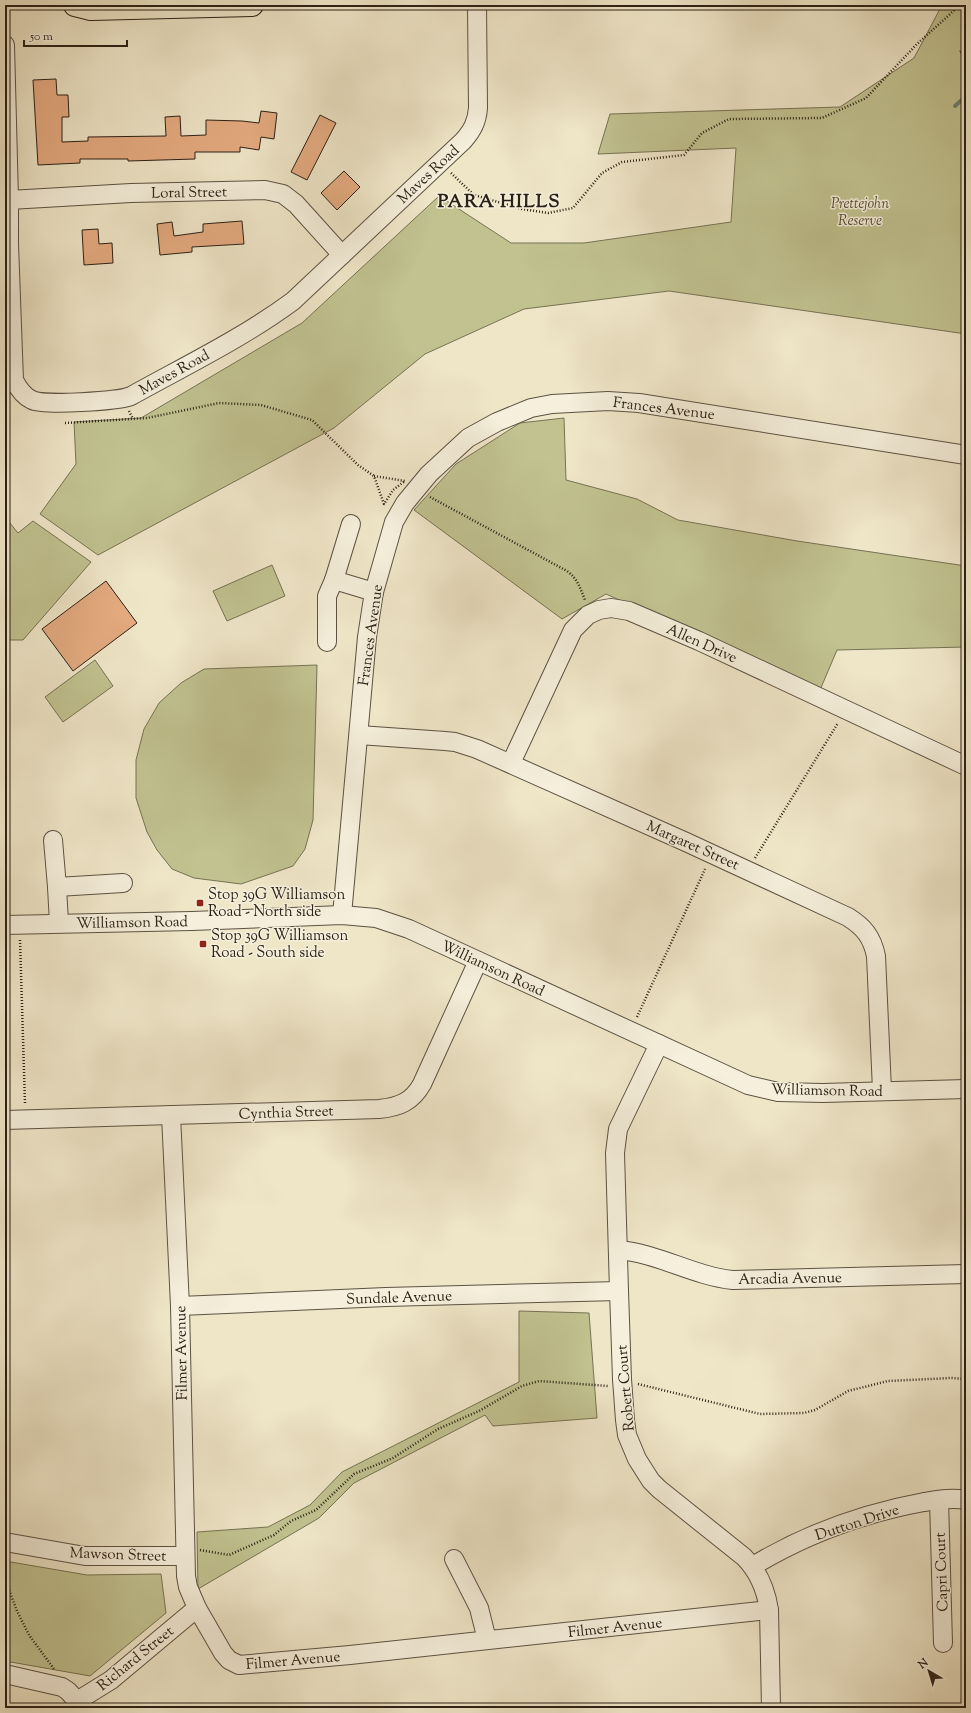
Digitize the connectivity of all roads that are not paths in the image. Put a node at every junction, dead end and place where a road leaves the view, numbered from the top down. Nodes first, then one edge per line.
1 (74, 5) edge
2 (252, 5) edge
3 (477, 5) edge
4 (5, 45) edge
5 (9, 200) junction
6 (342, 255) junction
7 (9, 355) edge
8 (966, 455) edge
9 (352, 524) dead end
10 (334, 580) junction
11 (374, 592) junction
12 (327, 642) dead end
13 (359, 735) junction
14 (510, 763) junction
15 (966, 766) edge
16 (54, 840) dead end
17 (123, 882) dead end
18 (58, 887) junction
19 (342, 915) junction
20 (59, 923) junction
21 (5, 925) edge
22 (478, 961) junction
23 (659, 1044) junction
24 (966, 1089) edge
25 (882, 1090) junction
26 (171, 1115) junction
27 (5, 1120) edge
28 (618, 1250) junction
29 (966, 1274) edge
30 (619, 1291) junction
31 (180, 1306) junction
32 (939, 1500) junction
33 (966, 1500) edge
34 (5, 1542) edge
35 (184, 1552) junction
36 (454, 1559) dead end
37 (753, 1566) junction
38 (197, 1608) junction
39 (769, 1610) junction
40 (487, 1640) junction
41 (943, 1643) dead end
42 (5, 1674) edge
43 (77, 1704) edge
44 (771, 1708) edge

1 - 2 main road
3 - 6 street, Maves Road
4 - 5 street, Maves Road
5 - 6 street, Loral Street
5 - 7 street, Maves Road
6 - 7 street, Maves Road
8 - 11 street, Frances Avenue
9 - 10 street
10 - 11 street
10 - 12 street
11 - 13 street, Frances Avenue
13 - 14 street, Margaret Street
13 - 19 street, Frances Avenue
14 - 15 street, Allen Drive
14 - 25 street, Margaret Street
16 - 18 street
17 - 18 street
18 - 20 street
19 - 20 street, Williamson Road
19 - 22 street, Williamson Road
20 - 21 street, Williamson Road
22 - 23 street, Williamson Road
22 - 26 street, Cynthia Street
23 - 25 street, Williamson Road
23 - 28 street, Robert Court
24 - 25 street, Williamson Road
26 - 27 street, Cynthia Street
26 - 31 street, Filmer Avenue
28 - 29 street, Arcadia Avenue
28 - 30 street, Robert Court
30 - 31 street, Sundale Avenue
30 - 37 street, Robert Court
31 - 35 street, Filmer Avenue
32 - 33 street, Dutton Drive
32 - 37 street, Dutton Drive
32 - 41 street, Capri Court
34 - 35 street, Mawson Street
35 - 38 street, Filmer Avenue
36 - 40 street
37 - 39 street, Robert Court
38 - 40 street, Filmer Avenue
38 - 43 street, Richard Street
39 - 40 street, Filmer Avenue
39 - 44 street, Robert Court
42 - 43 street, Richard Street

